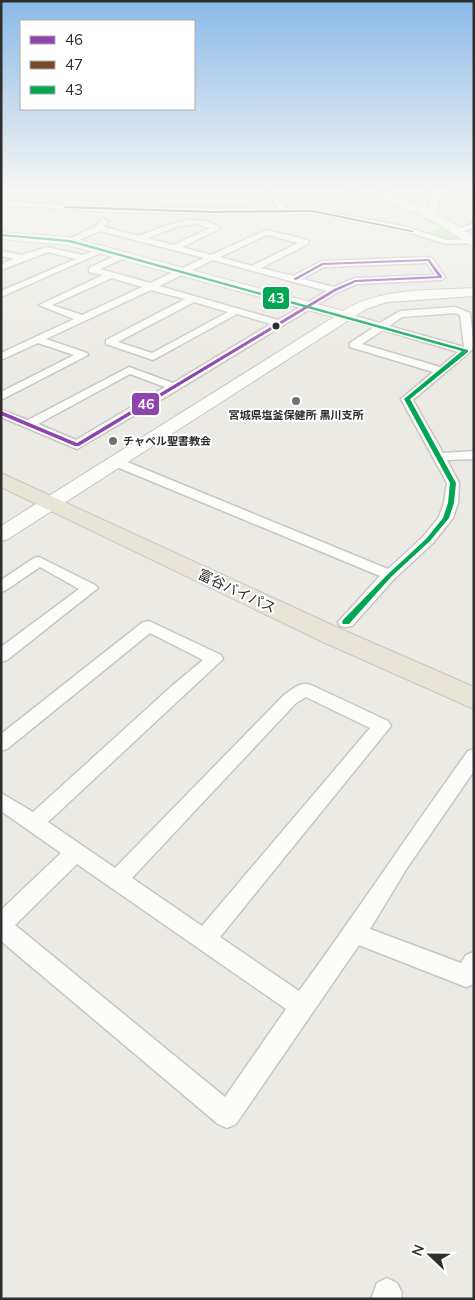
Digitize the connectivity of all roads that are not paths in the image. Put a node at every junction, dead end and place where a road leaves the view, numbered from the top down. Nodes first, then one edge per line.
1 (94, 248) edge
2 (173, 248) edge
3 (233, 248) edge
4 (294, 248) edge
5 (103, 250) junction
6 (1, 253) edge
7 (124, 256) junction
8 (23, 258) junction
9 (84, 258) junction
10 (212, 258) junction
11 (1, 267) edge
12 (254, 268) junction
13 (182, 271) junction
14 (111, 275) junction
15 (295, 279) junction
16 (150, 286) junction
17 (335, 290) junction
18 (474, 292) edge
19 (1, 294) edge
20 (192, 299) junction
21 (309, 306) junction
22 (236, 311) junction
23 (345, 316) junction
24 (83, 319) junction
25 (280, 324) junction
26 (381, 327) junction
27 (38, 340) junction
28 (466, 351) junction
29 (1, 357) edge
30 (441, 371) junction
31 (175, 386) junction
32 (1, 397) edge
33 (1, 413) edge
34 (29, 424) junction
35 (474, 454) edge
36 (438, 457) junction
37 (116, 462) junction
38 (1, 464) edge
39 (1, 479) edge
40 (59, 499) junction
41 (1, 535) edge
42 (390, 575) junction
43 (1, 587) edge
44 (346, 622) junction
45 (1, 656) edge
46 (474, 678) edge
47 (474, 699) edge
48 (1, 744) edge
49 (474, 756) edge
50 (1, 801) edge
51 (34, 823) junction
52 (76, 852) junction
53 (117, 880) junction
54 (1, 925) edge
55 (355, 933) junction
56 (204, 940) junction
57 (474, 962) edge
58 (302, 1006) junction

1 - 5 street
2 - 10 street
3 - 10 street
4 - 12 street
5 - 7 street
5 - 9 street
6 - 8 street
7 - 13 street
7 - 14 street
8 - 9 street
8 - 11 street
9 - 19 street
10 - 12 street
10 - 13 street
12 - 15 street
13 - 16 street
13 - 21 street
14 - 16 street
14 - 24 street
15 - 17 street
15 - 17 street
16 - 20 street
16 - 24 street
17 - 21 street
18 - 23 street
20 - 22 street
20 - 22 street
21 - 23 street
21 - 25 street
22 - 25 street
23 - 26 street
23 - 37 street
24 - 27 street
25 - 31 street
26 - 28 street
26 - 28 street
26 - 30 street
27 - 29 street
27 - 32 street
28 - 30 street
30 - 36 street
31 - 34 street
31 - 34 street
33 - 34 street
35 - 36 street
36 - 42 street
37 - 40 street
37 - 42 street
38 - 40 highway, 富谷バイパス
39 - 40 highway, 富谷バイパス
40 - 41 street
40 - 44 highway, 富谷バイパス
40 - 47 highway, 富谷バイパス
42 - 44 street
43 - 45 street
44 - 46 highway, 富谷バイパス
48 - 51 street
49 - 55 street
50 - 51 street
51 - 52 street
52 - 53 street
52 - 54 street
53 - 56 street
53 - 56 street
54 - 58 street
55 - 57 street
55 - 58 street
56 - 58 street

